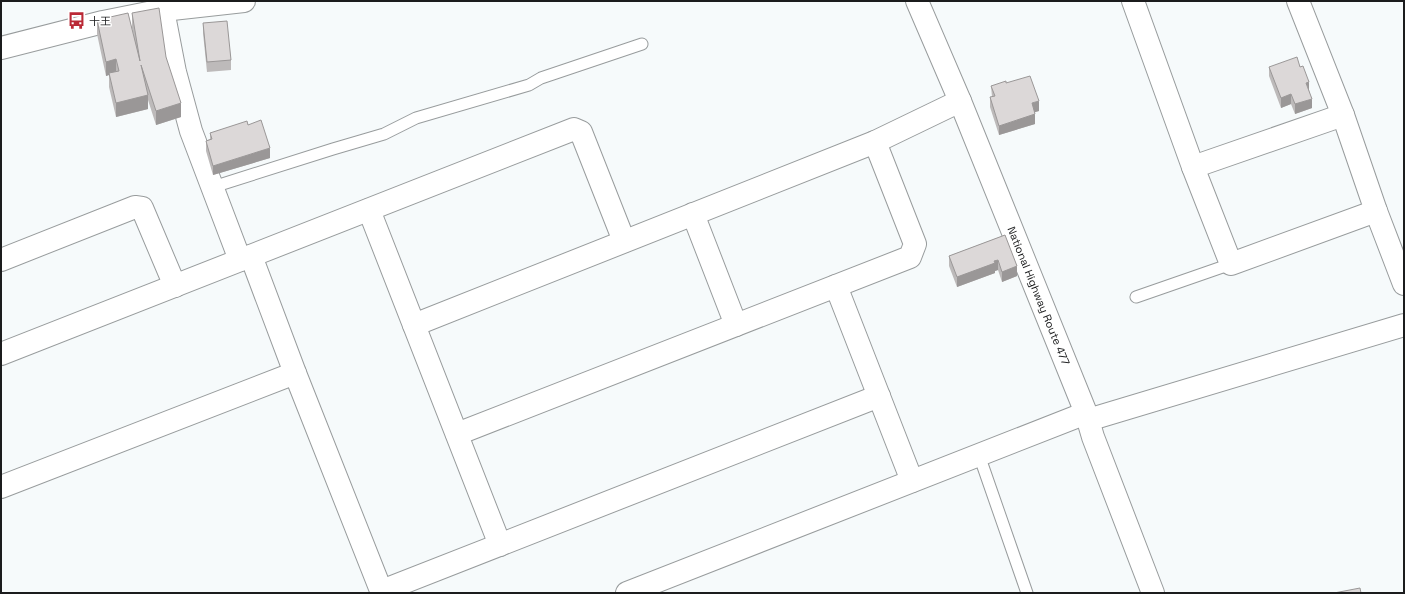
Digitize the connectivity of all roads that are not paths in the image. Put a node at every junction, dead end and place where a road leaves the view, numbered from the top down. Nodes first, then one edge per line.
1 (244, 1) edge
2 (917, 1) edge
3 (1133, 1) edge
4 (1298, 1) edge
5 (162, 6) edge
6 (642, 44) dead end
7 (1, 48) edge
8 (960, 101) junction
9 (1343, 115) junction
10 (875, 142) junction
11 (1193, 167) junction
12 (213, 187) junction
13 (369, 210) junction
14 (1376, 211) junction
15 (693, 214) junction
16 (624, 241) junction
17 (246, 258) junction
18 (1, 260) edge
19 (1231, 264) junction
20 (1404, 284) edge
21 (175, 286) junction
22 (836, 286) junction
23 (1136, 298) dead end
24 (414, 325) junction
25 (736, 325) junction
26 (1404, 325) edge
27 (1, 354) edge
28 (296, 373) junction
29 (879, 396) junction
30 (1087, 416) junction
31 (457, 434) junction
32 (979, 455) junction
33 (912, 481) junction
34 (1, 487) edge
35 (500, 545) junction
36 (382, 592) edge
37 (627, 593) edge
38 (1027, 593) edge
39 (1153, 593) edge

1 - 5 main road
2 - 8 main road, National Highway Route 477
3 - 11 main road
4 - 9 main road
5 - 7 main road
5 - 12 main road
6 - 12 lane
8 - 10 main road
8 - 30 main road, National Highway Route 477
9 - 11 main road
9 - 14 main road
10 - 15 main road
10 - 22 main road
11 - 19 main road
12 - 17 main road
13 - 16 main road
13 - 17 main road
13 - 24 main road
14 - 19 main road
14 - 20 main road
15 - 16 main road
15 - 25 main road
16 - 24 main road
17 - 21 main road
17 - 28 main road
18 - 21 main road
19 - 23 lane
21 - 27 main road
22 - 25 main road
22 - 29 main road
24 - 31 main road
25 - 31 main road
26 - 30 main road
28 - 34 main road
28 - 36 main road
29 - 33 main road
29 - 35 main road
30 - 32 main road
30 - 39 main road, National Highway Route 477
31 - 35 main road
32 - 33 main road
32 - 38 lane
33 - 37 main road
35 - 36 main road

